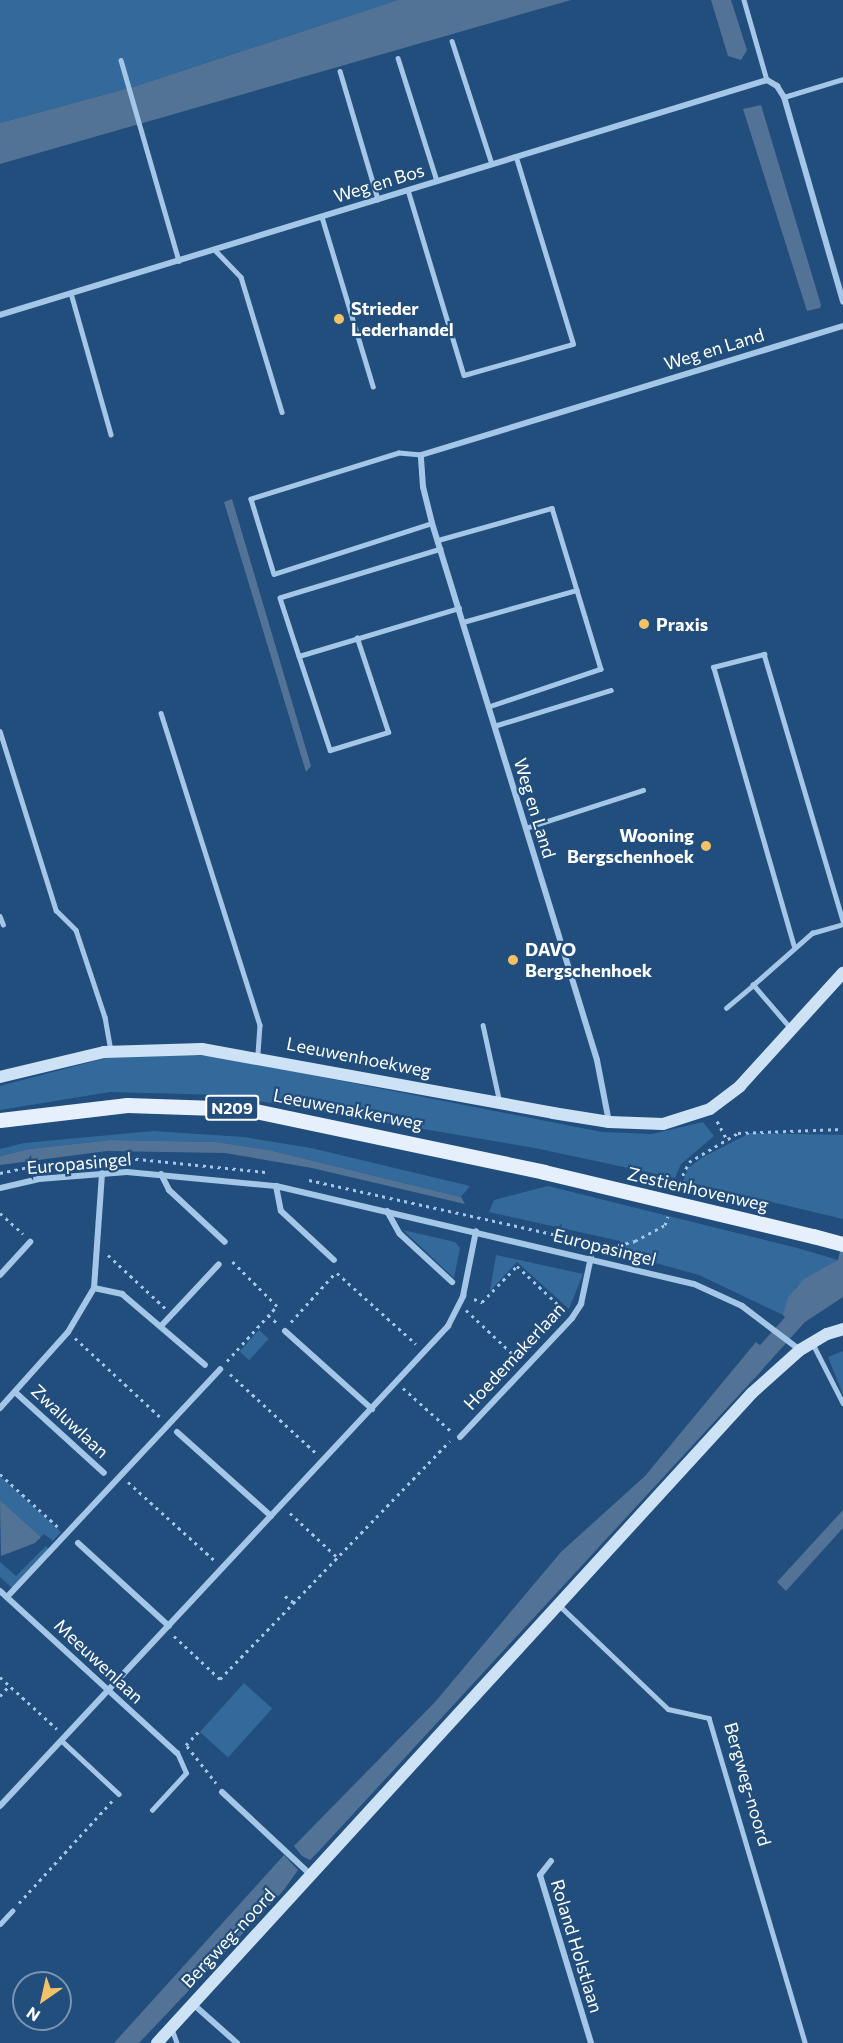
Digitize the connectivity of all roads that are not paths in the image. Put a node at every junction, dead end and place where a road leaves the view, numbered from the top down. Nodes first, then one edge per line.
1 (744, 0) edge
2 (452, 41) dead end
3 (398, 58) dead end
4 (121, 60) dead end
5 (340, 71) dead end
6 (843, 79) edge
7 (766, 80) junction
8 (784, 97) junction
9 (516, 157) junction
10 (492, 164) junction
11 (437, 181) junction
12 (408, 190) junction
13 (378, 199) junction
14 (322, 217) junction
15 (215, 250) junction
16 (180, 261) junction
17 (71, 294) junction
18 (843, 302) edge
19 (0, 315) edge
20 (843, 326) edge
21 (373, 386) dead end
22 (282, 412) dead end
23 (111, 434) dead end
24 (421, 454) junction
25 (432, 523) junction
26 (438, 540) junction
27 (441, 549) junction
28 (577, 590) junction
29 (459, 608) junction
30 (463, 622) junction
31 (357, 638) junction
32 (299, 656) junction
33 (611, 690) dead end
34 (489, 707) junction
35 (161, 713) dead end
36 (494, 726) junction
37 (0, 731) edge
38 (643, 790) dead end
39 (526, 828) junction
40 (0, 916) edge
41 (843, 922) edge
42 (3, 924) dead end
43 (794, 947) junction
44 (843, 973) edge
45 (753, 985) junction
46 (726, 1008) dead end
47 (483, 1025) dead end
48 (792, 1029) junction
49 (111, 1051) junction
50 (258, 1056) junction
51 (0, 1077) edge
52 (500, 1103) junction
53 (0, 1120) edge
54 (609, 1122) junction
55 (544, 1172) joint
56 (102, 1173) junction
57 (161, 1173) junction
58 (276, 1186) junction
59 (0, 1188) edge
60 (387, 1211) junction
61 (476, 1231) junction
62 (843, 1233) edge
63 (813, 1236) junction
64 (30, 1242) road end
65 (225, 1242) dead end
66 (843, 1244) edge
67 (591, 1257) junction
68 (333, 1260) road end
69 (219, 1264) dead end
70 (0, 1275) edge
71 (452, 1282) dead end
72 (94, 1288) junction
73 (162, 1325) junction
74 (843, 1329) edge
75 (285, 1331) road end
76 (813, 1342) junction
77 (800, 1350) junction
78 (205, 1365) dead end
79 (220, 1369) dead end
80 (15, 1392) junction
81 (843, 1403) edge
82 (0, 1408) edge
83 (372, 1409) junction
84 (177, 1432) dead end
85 (460, 1437) dead end
86 (104, 1473) dead end
87 (271, 1516) junction
88 (78, 1543) dead end
89 (0, 1591) edge
90 (7, 1597) junction
91 (560, 1606) junction
92 (170, 1626) junction
93 (108, 1690) junction
94 (63, 1738) junction
95 (177, 1753) joint
96 (222, 1792) road end
97 (119, 1794) road end
98 (0, 1806) edge
99 (152, 1810) dead end
100 (550, 1861) dead end
101 (308, 1872) junction
102 (12, 1911) road end
103 (0, 1924) edge
104 (192, 2004) junction
105 (172, 2027) junction
106 (157, 2043) edge
107 (177, 2043) edge
108 (237, 2043) edge
109 (591, 2043) edge
110 (805, 2043) edge

1 - 7 lane
2 - 10 lane
3 - 11 lane
4 - 16 lane
5 - 13 lane
6 - 8 lane
7 - 8 street
7 - 9 street, Weg en Bos
8 - 18 street
9 - 10 street, Weg en Bos
9 - 12 lane
10 - 11 street, Weg en Bos
11 - 12 street, Weg en Bos
12 - 13 street, Weg en Bos
13 - 14 street, Weg en Bos
14 - 15 street, Weg en Bos
14 - 21 lane
15 - 16 street, Weg en Bos
15 - 22 lane
16 - 17 street, Weg en Bos
17 - 19 street, Weg en Bos
17 - 23 lane
20 - 24 street, Weg en Land
24 - 25 street, Weg en Land
24 - 25 lane, Weg en Land
25 - 26 street, Weg en Land
26 - 27 street, Weg en Land
26 - 28 lane
27 - 29 street, Weg en Land
27 - 32 lane
28 - 30 lane
28 - 34 lane
29 - 30 street, Weg en Land
29 - 31 lane
30 - 34 street, Weg en Land
31 - 32 lane
31 - 32 lane
33 - 36 lane
34 - 36 street, Weg en Land
35 - 50 lane
36 - 39 street, Weg en Land
37 - 49 lane
38 - 39 lane
39 - 54 street, Weg en Land
40 - 42 lane
41 - 43 lane
41 - 43 lane
43 - 45 lane
44 - 48 street, Leeuwenhoekweg
45 - 46 lane
45 - 48 lane
47 - 52 lane
48 - 54 street, Leeuwenhoekweg
49 - 50 street, Leeuwenhoekweg
49 - 51 street, Leeuwenhoekweg
50 - 52 street, Leeuwenhoekweg
52 - 54 street, Leeuwenhoekweg
53 - 55 main road, Leeuwenakkerweg / N209
55 - 63 main road, Zestienhovenweg / N209, bridge
56 - 57 street, Europasingel
56 - 59 street, Europasingel
56 - 72 street, Zwaluwlaan
57 - 58 street, Europasingel
57 - 65 street
58 - 60 street, Europasingel
58 - 68 street
60 - 61 street, Europasingel
60 - 71 street
61 - 67 street, Europasingel
61 - 83 street
62 - 63 main road, N209
63 - 66 main road, Zestienhovenweg / N209
64 - 70 street
67 - 77 street, Europasingel
67 - 85 street, Hoedemakerlaan
69 - 73 street
72 - 73 street
72 - 80 street, Zwaluwlaan
73 - 78 street
74 - 76 street, Bergweg-noord
75 - 83 street
76 - 77 street, Bergweg-noord
76 - 81 lane
77 - 91 street, Bergweg-noord
79 - 90 street
80 - 82 street, Zwaluwlaan
80 - 86 street, Zwaluwlaan
83 - 87 street
84 - 87 street
87 - 92 street
88 - 92 street
89 - 90 street, Meeuwenlaan
90 - 93 street, Meeuwenlaan
91 - 101 street, Bergweg-noord
91 - 110 lane, Bergweg-noord
92 - 93 street
93 - 94 street
93 - 95 street, Meeuwenlaan
94 - 97 lane
94 - 98 street
95 - 99 lane
96 - 101 street
100 - 109 street, Roland Holstlaan
101 - 104 street, Bergweg-noord
102 - 103 lane
104 - 105 street, Bergweg-noord
104 - 108 street
105 - 106 street, Bergweg-noord
105 - 107 lane

